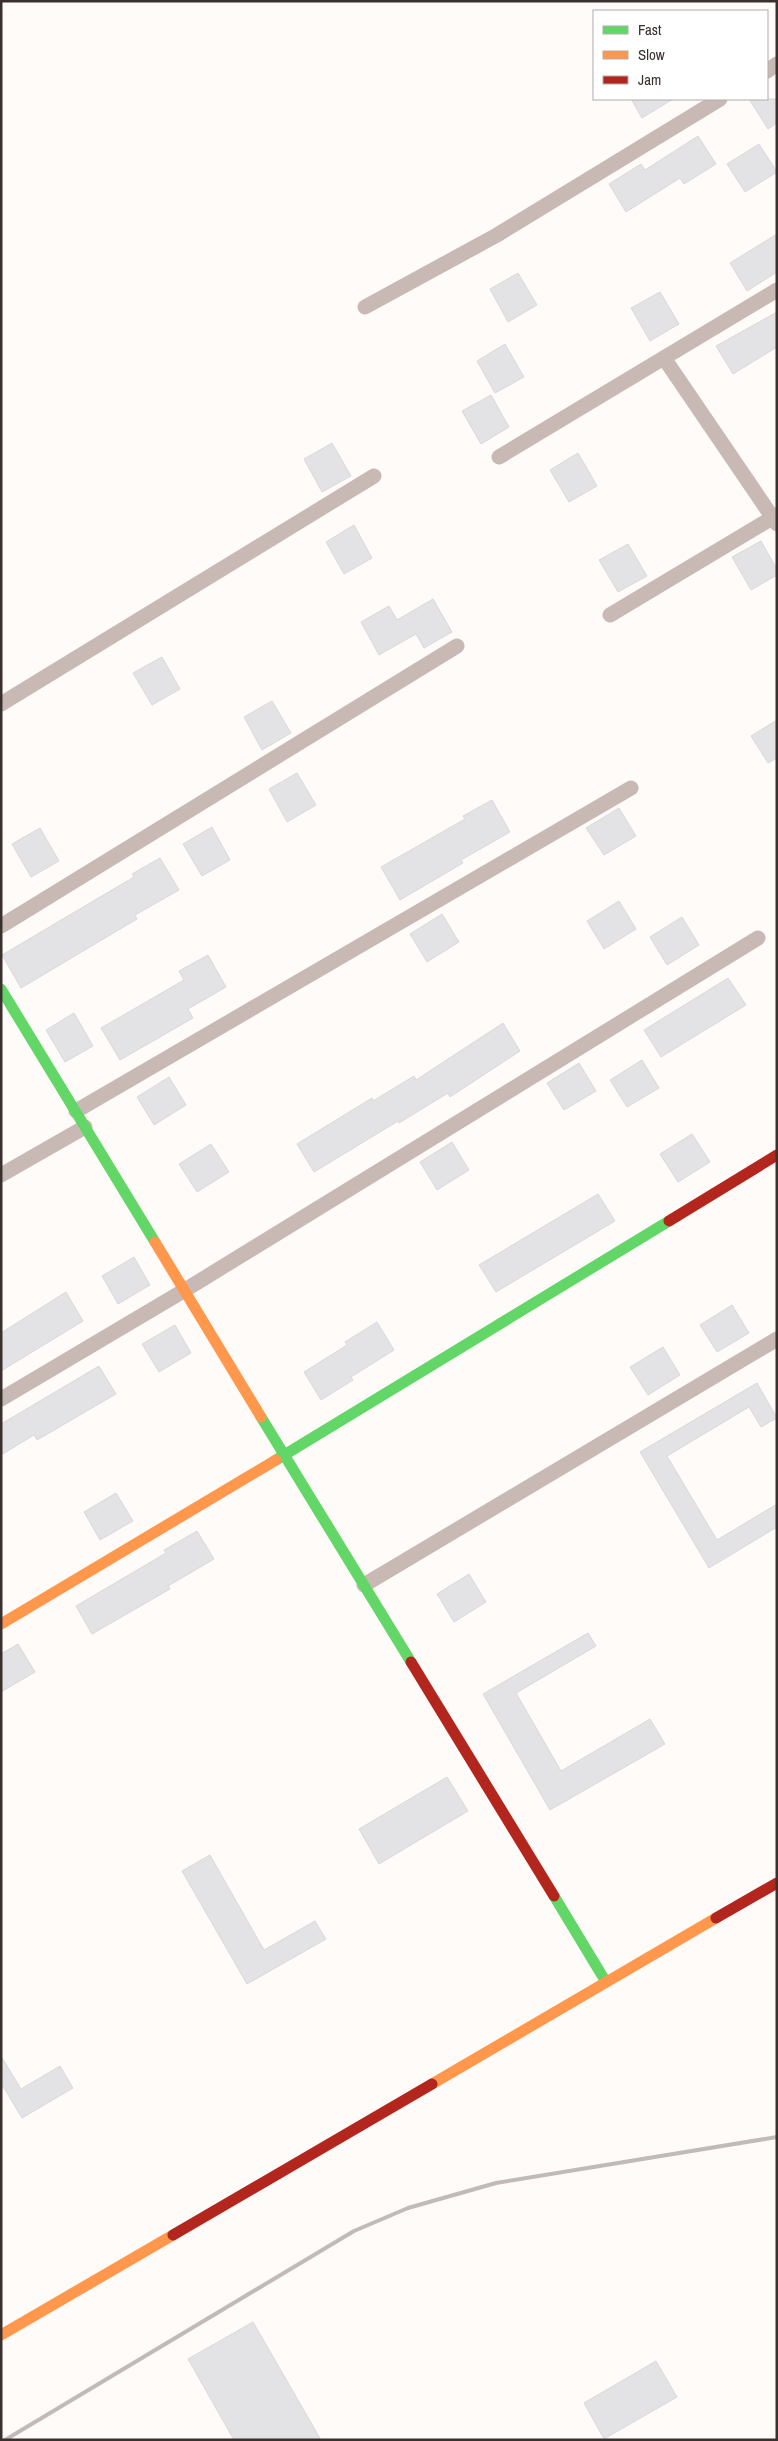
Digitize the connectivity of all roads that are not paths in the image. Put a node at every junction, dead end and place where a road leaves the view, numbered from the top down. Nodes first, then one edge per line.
1 (718, 100) edge
2 (777, 290) edge
3 (365, 307) dead end
4 (664, 358) junction
5 (499, 457) dead end
6 (374, 476) dead end
7 (775, 519) edge
8 (610, 615) dead end
9 (457, 646) dead end
10 (1, 704) edge
11 (631, 788) dead end
12 (1, 926) edge
13 (758, 938) dead end
14 (1, 989) edge
15 (76, 1111) junction
16 (85, 1127) junction
17 (777, 1155) edge
18 (1, 1175) edge
19 (184, 1290) junction
20 (777, 1339) edge
21 (1, 1399) edge
22 (285, 1455) junction
23 (364, 1585) junction
24 (1, 1624) edge
25 (777, 1883) edge
26 (606, 1982) junction
27 (1, 2335) edge

1 - 3 street
2 - 4 street
4 - 5 street
4 - 7 street
6 - 10 street
7 - 8 street
9 - 12 street
11 - 15 street
13 - 19 street
14 - 15 street
15 - 16 street
16 - 18 street
16 - 19 street
17 - 22 street
19 - 21 street
19 - 22 street
20 - 23 street
22 - 23 street
22 - 24 street
23 - 26 street
25 - 26 street
26 - 27 street

